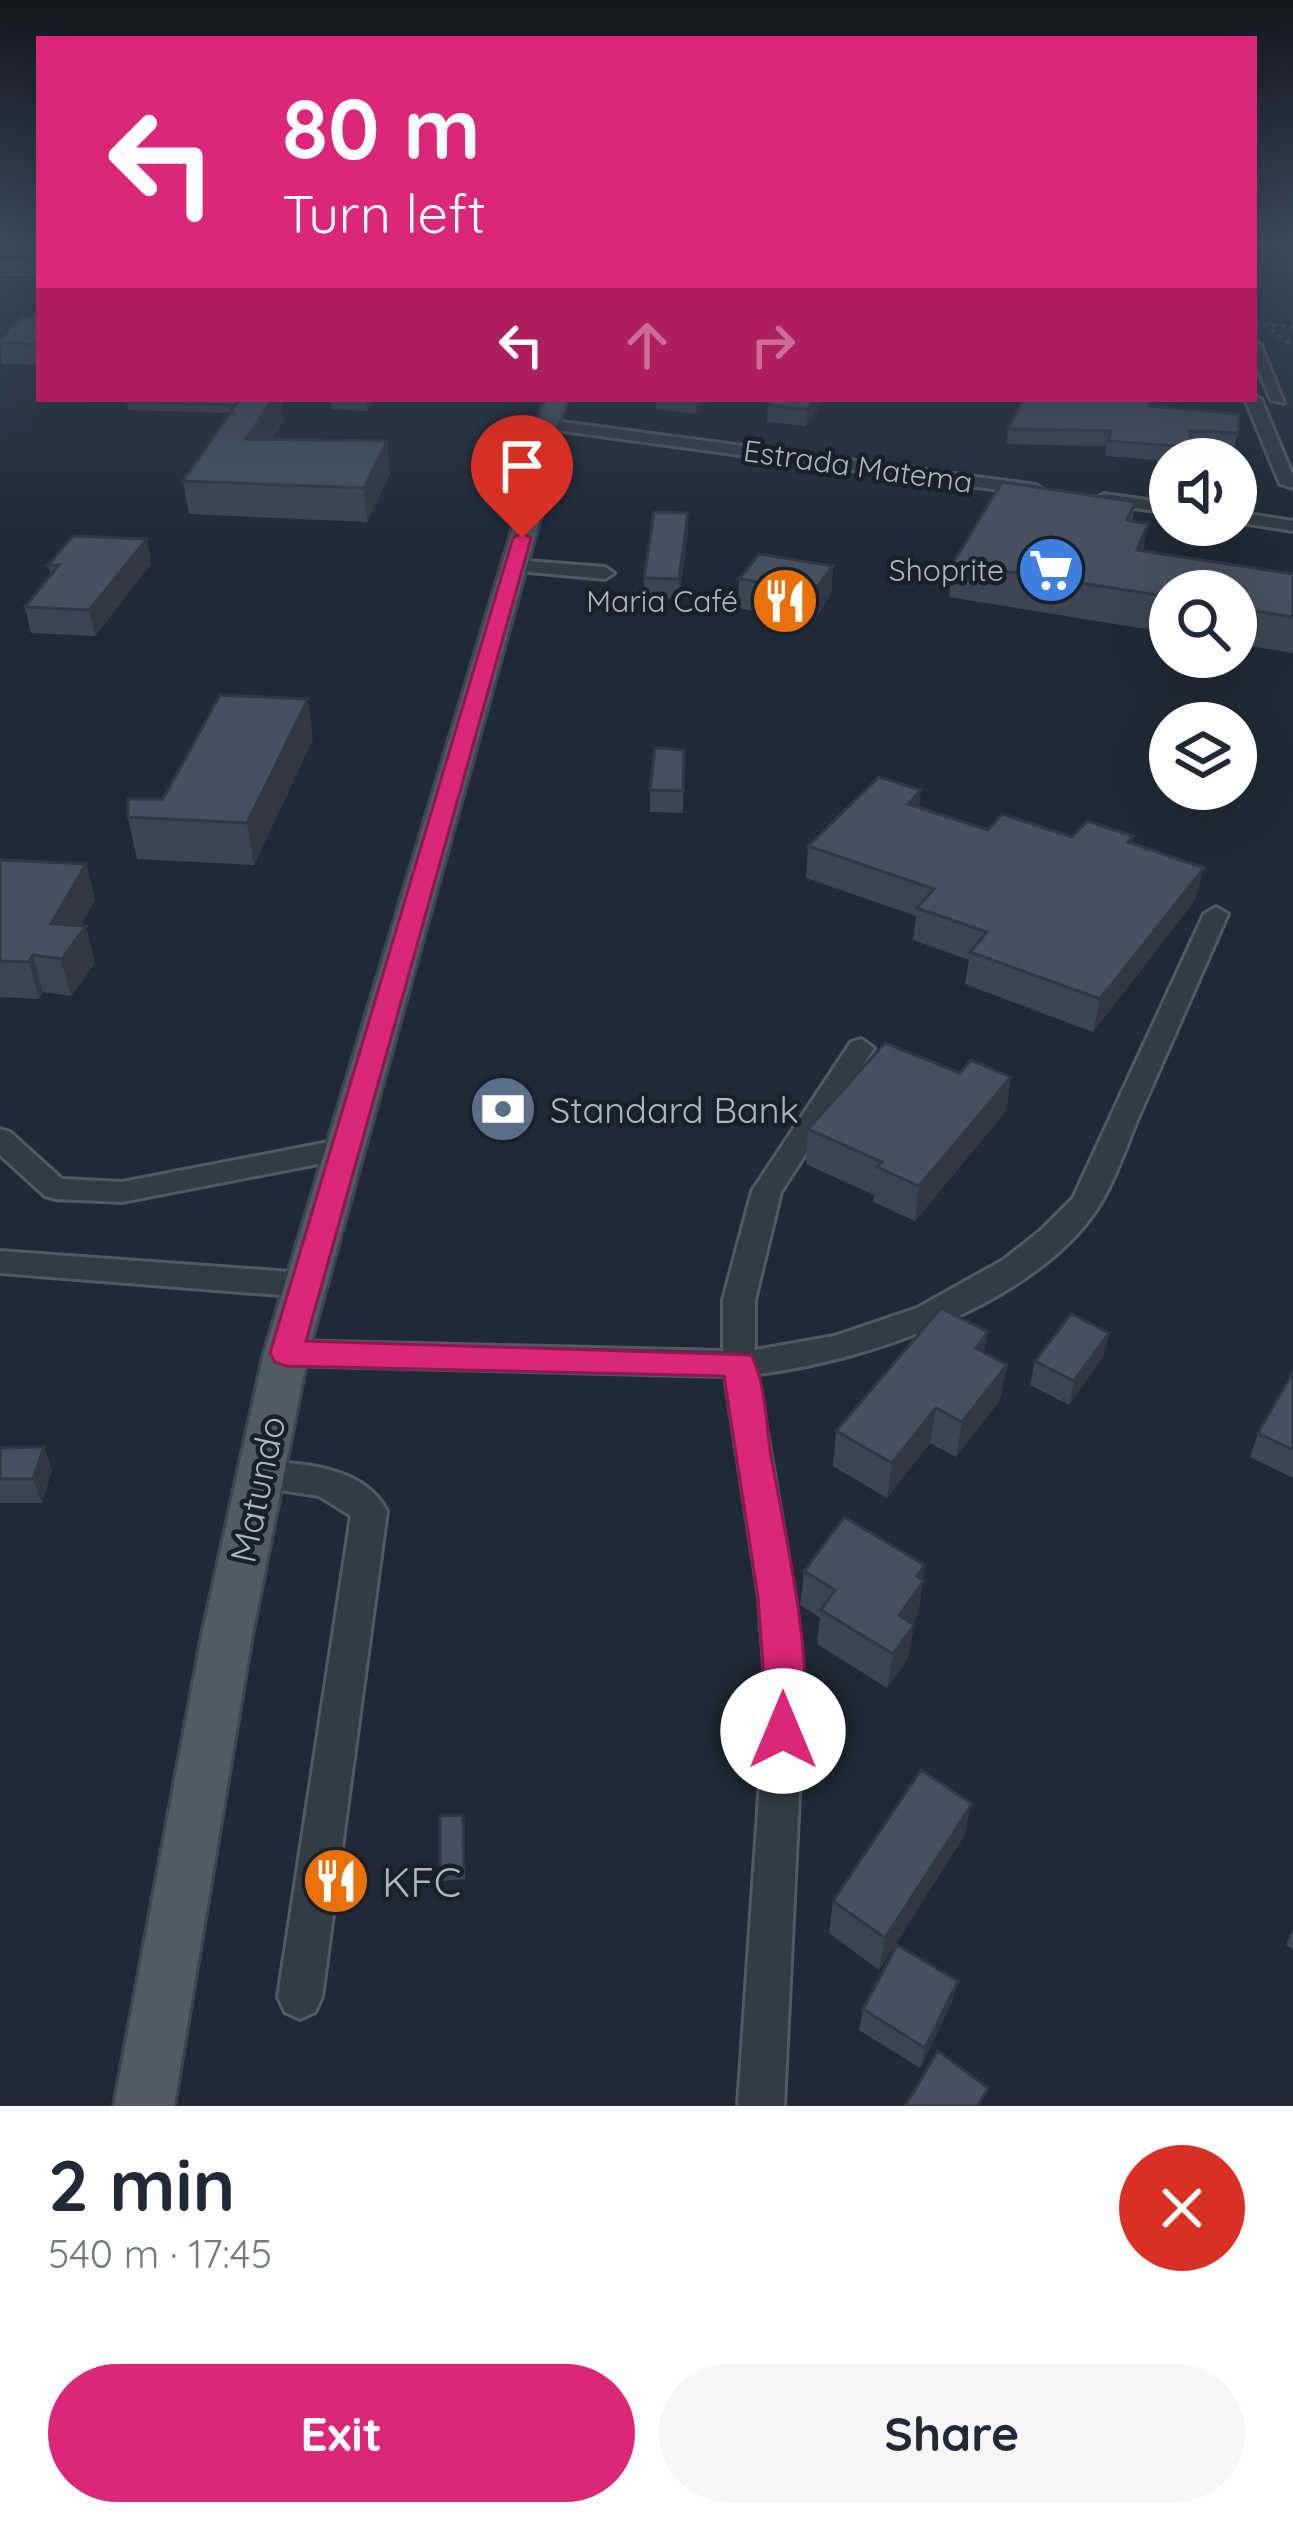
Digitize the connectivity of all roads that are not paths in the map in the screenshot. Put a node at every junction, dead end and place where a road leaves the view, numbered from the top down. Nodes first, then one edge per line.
1 (1257, 350) edge
2 (1286, 401) edge
3 (1256, 402) edge
4 (552, 412) edge
5 (1290, 484) edge
6 (1051, 492) edge
7 (1075, 495) edge
8 (1149, 505) edge
9 (1257, 520) edge
10 (1290, 525) edge
11 (514, 566) junction
12 (605, 573) dead end
13 (1216, 914) dead end
14 (861, 1048) dead end
15 (0, 1139) edge
16 (344, 1149) junction
17 (0, 1262) edge
18 (305, 1285) junction
19 (286, 1353) junction
20 (739, 1364) junction
21 (260, 1475) junction
22 (299, 1997) dead end
23 (144, 2106) edge
24 (761, 2106) edge

1 - 2 street
3 - 5 street
4 - 6 street, Estrada Matema
4 - 11 main road, Matundo
5 - 10 street
7 - 8 street
9 - 10 street
11 - 12 street
11 - 16 main road, Matundo
13 - 20 street
14 - 20 street
15 - 16 street
16 - 18 main road, Matundo
17 - 18 street
18 - 19 main road, Matundo
19 - 20 street
19 - 21 main road, Matundo
20 - 24 street
21 - 22 street
21 - 23 main road, Matundo

